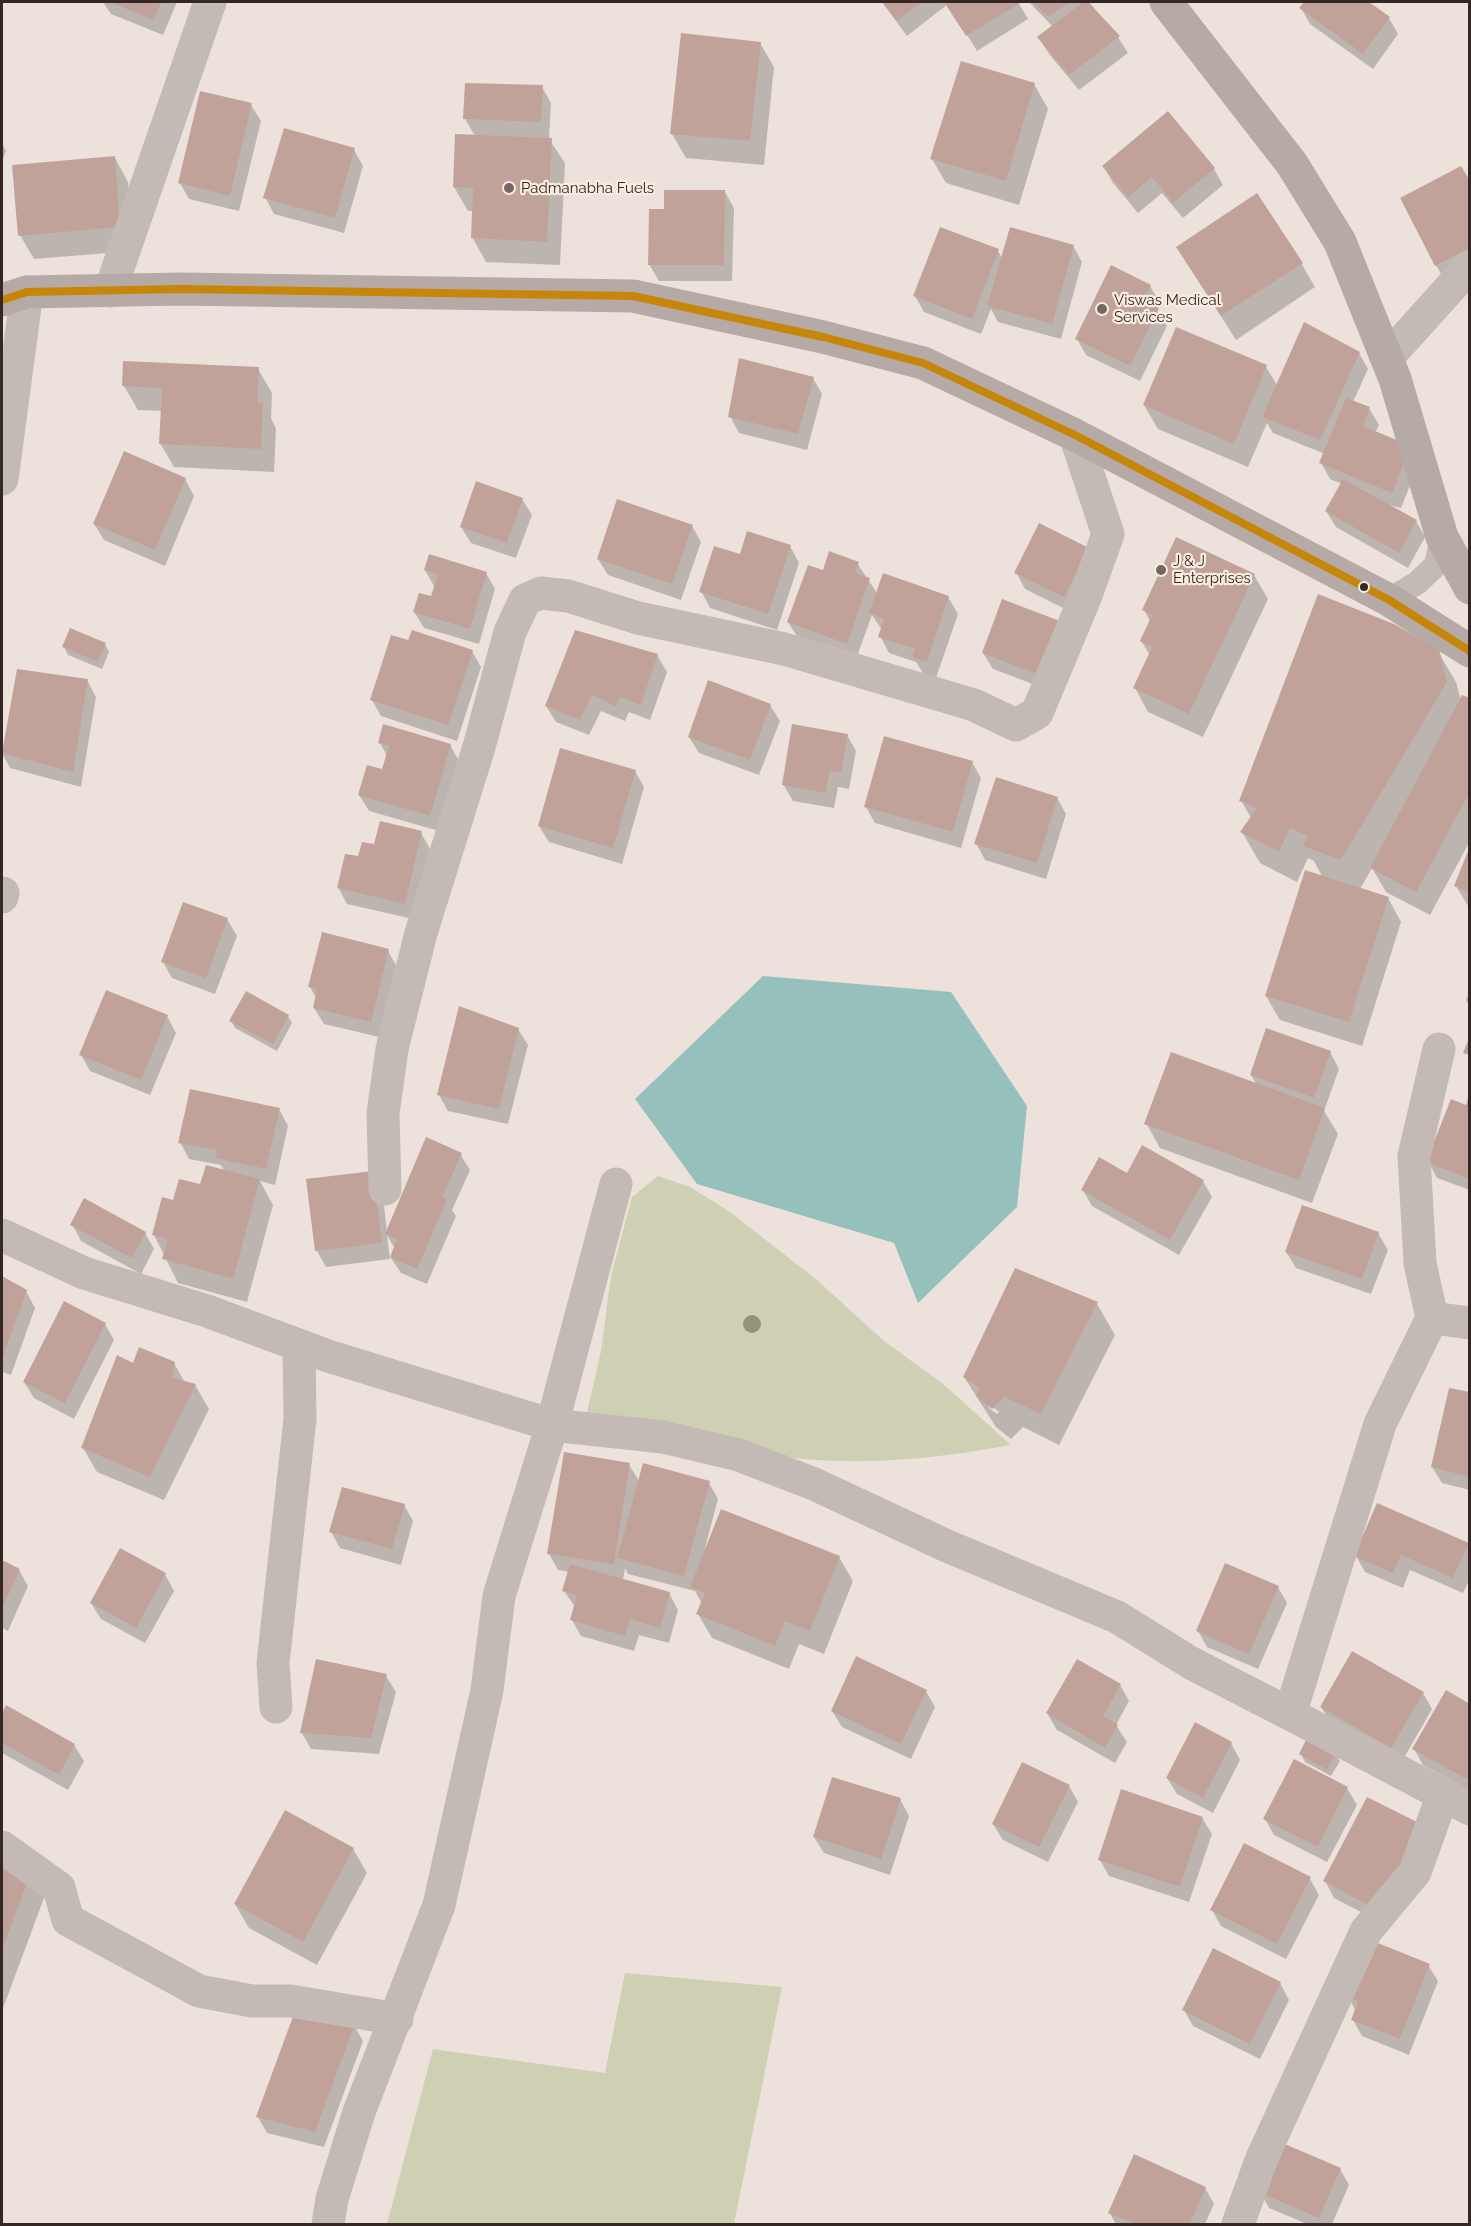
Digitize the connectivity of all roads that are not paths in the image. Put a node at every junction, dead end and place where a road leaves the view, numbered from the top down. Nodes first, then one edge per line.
1 (210, 2) edge
2 (1166, 2) edge
3 (1470, 266) edge
4 (110, 291) junction
5 (14, 296) edge
6 (1387, 358) junction
7 (1075, 435) junction
8 (2, 479) edge
9 (1442, 537) junction
10 (1470, 588) edge
11 (1389, 600) junction
12 (1470, 651) edge
13 (1439, 1049) dead end
14 (616, 1184) dead end
15 (385, 1189) dead end
16 (2, 1234) edge
17 (1432, 1318) junction
18 (1470, 1323) edge
19 (299, 1346) junction
20 (552, 1425) junction
21 (276, 1707) dead end
22 (1290, 1714) junction
23 (1456, 1802) edge
24 (2, 1847) edge
25 (397, 2019) junction
26 (328, 2224) edge
27 (1238, 2224) edge

1 - 4 street
2 - 6 main road
3 - 6 street
4 - 5 main road
4 - 7 main road
5 - 8 street
6 - 9 main road
7 - 11 main road
7 - 15 street
9 - 10 main road
9 - 11 lane
11 - 12 main road
13 - 17 street
14 - 20 street
16 - 19 street
17 - 18 street
17 - 22 street
19 - 20 street
19 - 21 street
20 - 22 street
20 - 25 street
22 - 23 street
23 - 27 street
24 - 25 street
25 - 26 street

